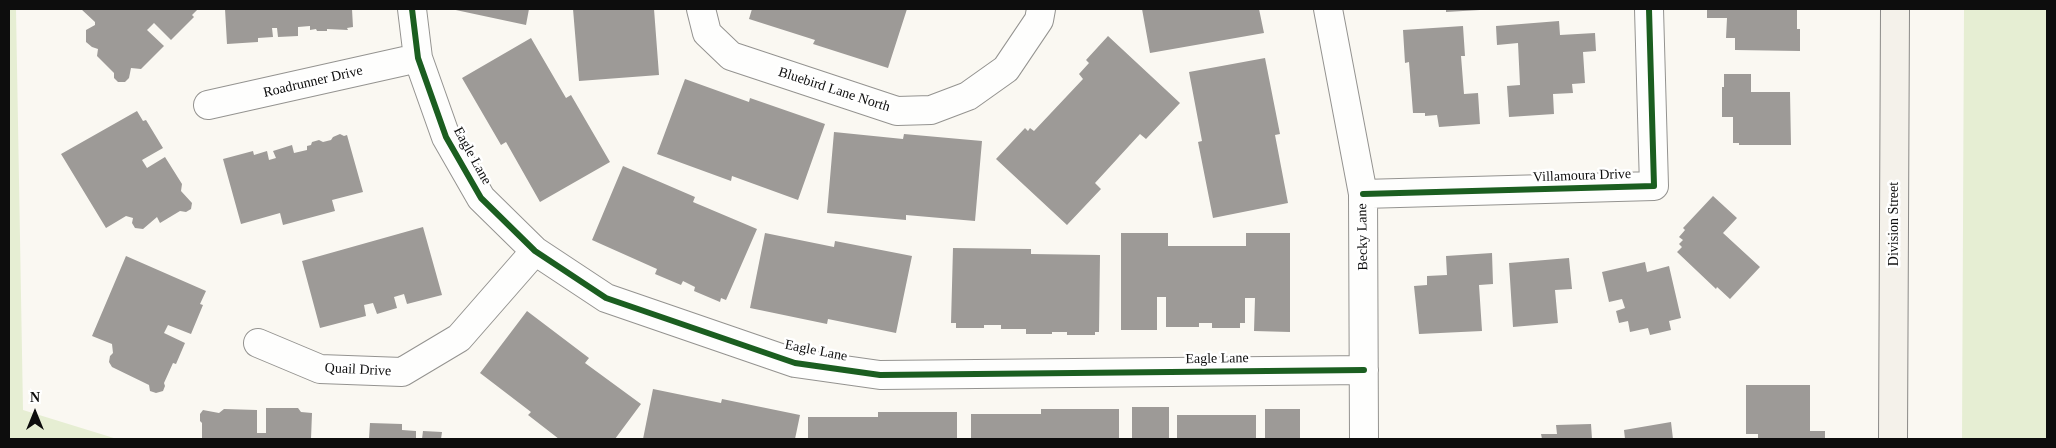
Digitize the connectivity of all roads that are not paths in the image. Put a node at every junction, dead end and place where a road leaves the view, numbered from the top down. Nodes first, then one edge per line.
1 (412, 9) edge
2 (701, 9) edge
3 (1041, 9) edge
4 (1328, 9) edge
5 (1649, 9) edge
6 (1895, 9) edge
7 (418, 58) junction
8 (208, 105) dead end
9 (1363, 194) junction
10 (535, 251) junction
11 (258, 344) dead end
12 (1364, 370) junction
13 (1364, 439) edge
14 (1893, 439) edge

1 - 7 street, Eagle Lane
2 - 3 street, Bluebird Lane North
4 - 9 street, Becky Lane
5 - 9 street, Villamoura Drive
6 - 14 street, Division Street
7 - 8 street, Roadrunner Drive
7 - 10 street, Eagle Lane
9 - 12 street, Becky Lane
10 - 11 street, Quail Drive
10 - 12 street, Eagle Lane
12 - 13 street, Becky Lane

